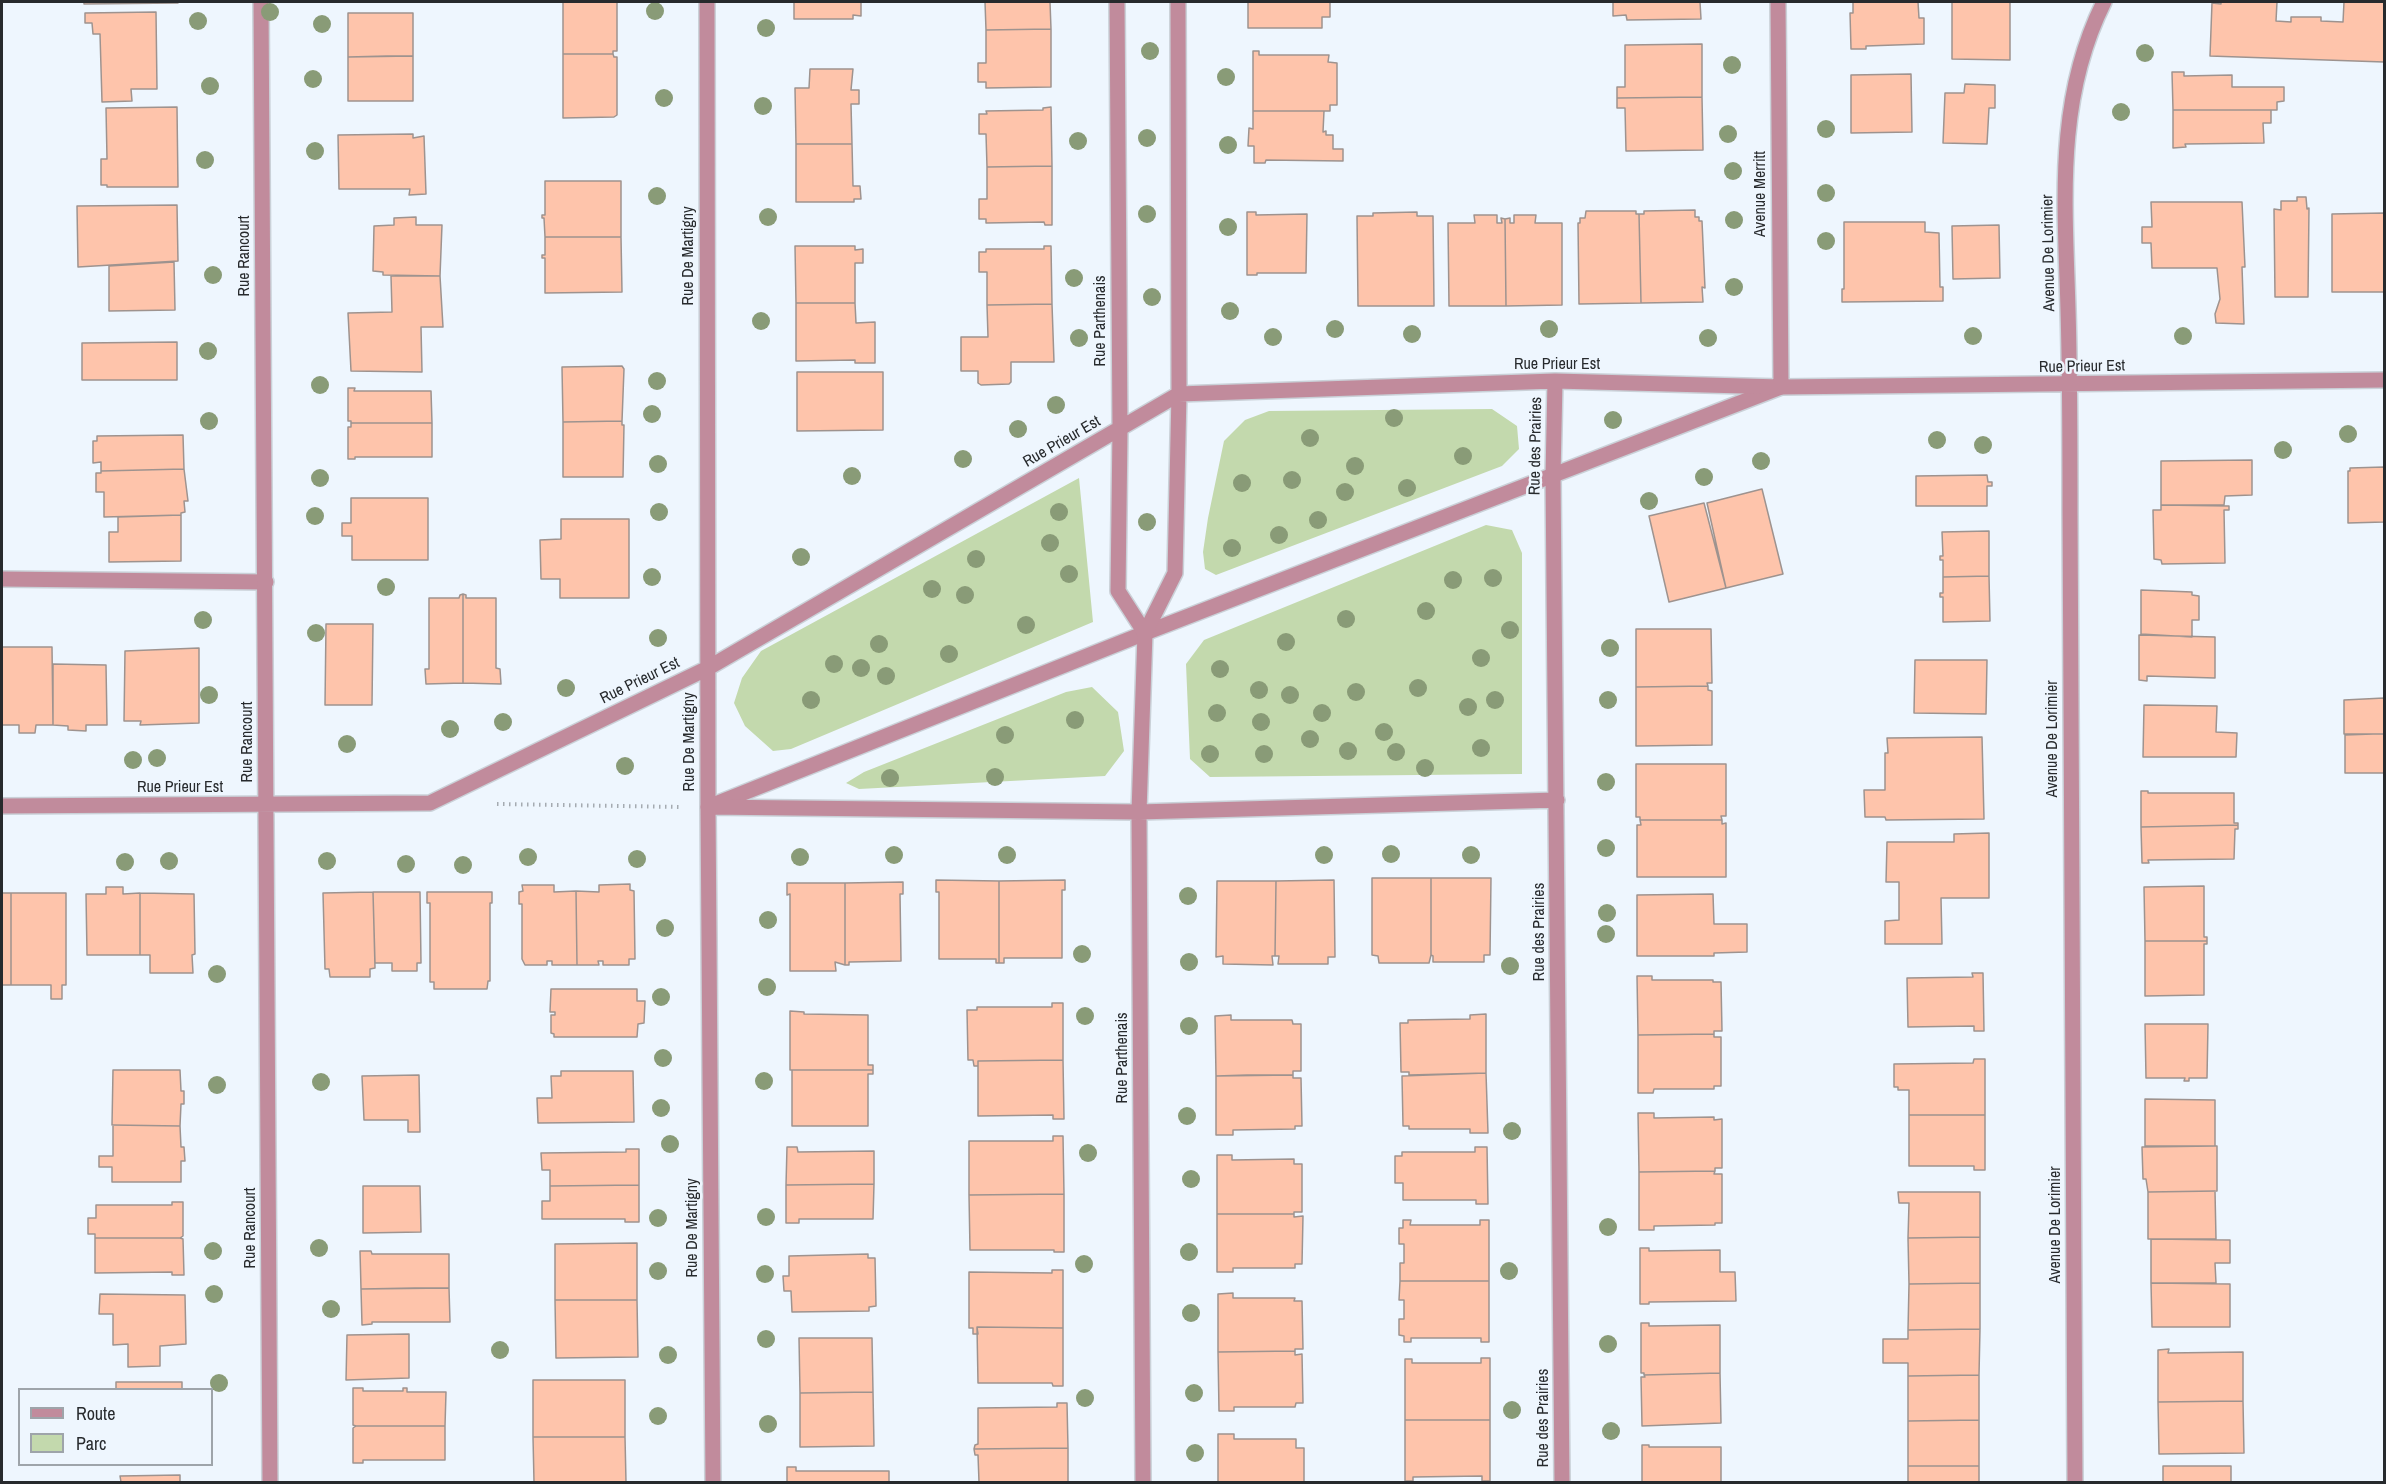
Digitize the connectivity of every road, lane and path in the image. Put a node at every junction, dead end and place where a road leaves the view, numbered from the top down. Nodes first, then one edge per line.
1 (261, 2) edge
2 (707, 2) edge
3 (1117, 2) edge
4 (1178, 2) edge
5 (1778, 2) edge
6 (2104, 2) edge
7 (2385, 380) edge
8 (1555, 381) junction
9 (2070, 385) junction
10 (1780, 387) junction
11 (1179, 394) junction
12 (1120, 430) junction
13 (1553, 476) junction
14 (2, 579) edge
15 (266, 582) junction
16 (1145, 633) junction
17 (708, 668) junction
18 (1557, 800) junction
19 (488, 804) dead end
20 (2, 806) edge
21 (267, 806) junction
22 (708, 807) junction
23 (1139, 812) junction
24 (270, 1482) edge
25 (713, 1482) edge
26 (1143, 1482) edge
27 (1562, 1482) edge
28 (2075, 1482) edge

1 - 15 street, Rue Rancourt
2 - 17 street, Rue De Martigny
3 - 12 street, Rue Parthenais
4 - 11 street, Rue Parthenais
5 - 10 street, Avenue Merritt
6 - 9 street, Avenue De Lorimier
7 - 9 street, Rue Prieur Est
8 - 10 street, Rue Prieur Est
8 - 11 street, Rue Prieur Est
8 - 13 street, Rue des Prairies
9 - 10 street, Rue Prieur Est
9 - 28 street, Avenue De Lorimier
10 - 13 street, Rue Prieur Est
11 - 12 street, Rue Prieur Est
11 - 16 street, Rue Parthenais
12 - 16 street, Rue Parthenais
12 - 17 street, Rue Prieur Est
13 - 16 street, Rue Prieur Est
13 - 18 street, Rue des Prairies
14 - 15 street
15 - 21 street, Rue Rancourt
16 - 22 street, Rue Prieur Est
16 - 23 street, Rue Parthenais
17 - 21 street, Rue Prieur Est
17 - 22 street, Rue De Martigny
18 - 23 street
18 - 27 street, Rue des Prairies
19 - 22 path
20 - 21 street, Rue Prieur Est
21 - 24 street, Rue Rancourt
22 - 23 street
22 - 25 street, Rue De Martigny
23 - 26 street, Rue Parthenais

